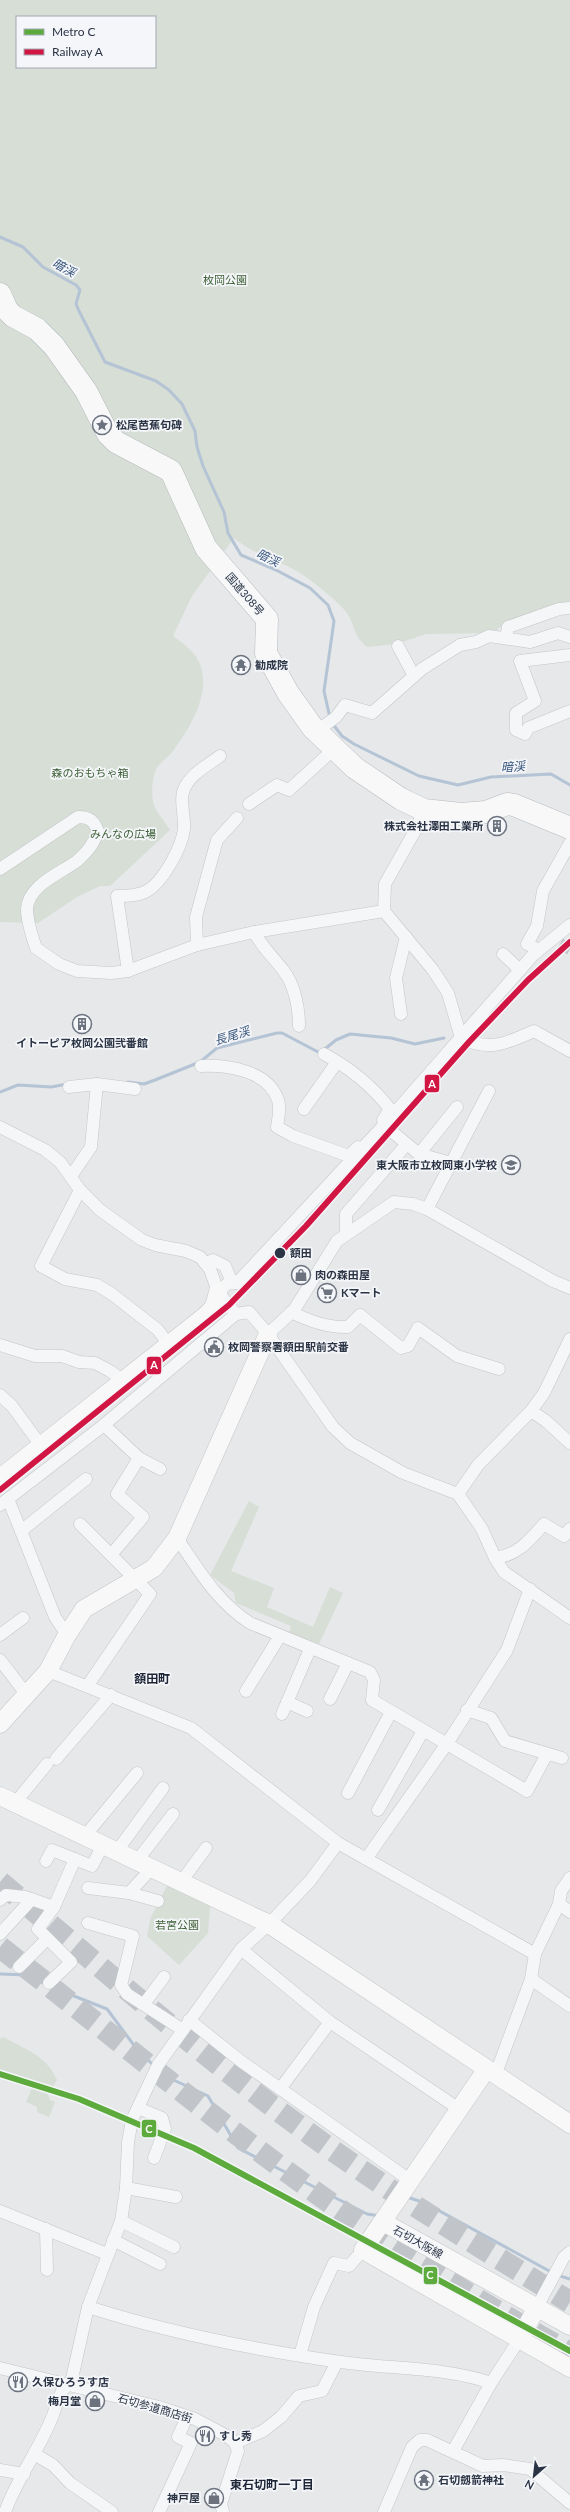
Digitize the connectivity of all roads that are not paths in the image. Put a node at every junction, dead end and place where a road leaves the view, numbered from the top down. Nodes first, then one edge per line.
1 (0, 294) edge
2 (570, 608) edge
3 (570, 637) edge
4 (506, 638) junction
5 (398, 646) dead end
6 (570, 654) edge
7 (414, 676) junction
8 (570, 711) edge
9 (326, 724) junction
10 (334, 749) junction
11 (220, 756) dead end
12 (249, 804) dead end
13 (424, 810) junction
14 (236, 818) dead end
15 (570, 828) edge
16 (570, 843) edge
17 (0, 869) edge
18 (384, 911) junction
19 (570, 925) edge
20 (254, 932) junction
21 (406, 937) junction
22 (196, 945) junction
23 (539, 950) junction
24 (503, 954) dead end
25 (520, 970) junction
26 (128, 971) junction
27 (401, 1014) dead end
28 (299, 1026) dead end
29 (462, 1038) junction
30 (570, 1052) edge
31 (324, 1054) dead end
32 (337, 1062) junction
33 (201, 1066) dead end
34 (97, 1084) junction
35 (69, 1087) dead end
36 (135, 1089) dead end
37 (489, 1091) dead end
38 (457, 1107) dead end
39 (304, 1109) dead end
40 (384, 1125) junction
41 (0, 1127) edge
42 (372, 1136) junction
43 (406, 1145) junction
44 (419, 1154) junction
45 (451, 1163) junction
46 (71, 1176) junction
47 (80, 1190) junction
48 (427, 1209) junction
49 (346, 1234) junction
50 (205, 1263) junction
51 (232, 1282) junction
52 (570, 1288) edge
53 (218, 1292) junction
54 (291, 1312) junction
55 (236, 1314) junction
56 (268, 1334) junction
57 (570, 1339) edge
58 (0, 1345) edge
59 (169, 1345) junction
60 (499, 1369) dead end
61 (124, 1381) junction
62 (0, 1395) edge
63 (531, 1411) junction
64 (104, 1425) junction
65 (570, 1443) edge
66 (42, 1447) junction
67 (138, 1458) junction
68 (160, 1469) dead end
69 (0, 1478) edge
70 (86, 1479) dead end
71 (458, 1494) junction
72 (4, 1502) edge
73 (80, 1524) dead end
74 (570, 1529) edge
75 (21, 1531) junction
76 (176, 1538) junction
77 (111, 1555) junction
78 (495, 1558) junction
79 (135, 1579) junction
80 (530, 1588) junction
81 (23, 1618) dead end
82 (570, 1618) edge
83 (0, 1635) edge
84 (67, 1635) junction
85 (280, 1636) junction
86 (310, 1648) junction
87 (0, 1660) edge
88 (348, 1663) junction
89 (48, 1671) junction
90 (88, 1685) junction
91 (246, 1691) dead end
92 (27, 1695) junction
93 (111, 1695) junction
94 (330, 1699) dead end
95 (287, 1702) junction
96 (467, 1710) junction
97 (308, 1711) dead end
98 (391, 1712) junction
99 (282, 1714) dead end
100 (0, 1724) edge
101 (422, 1731) junction
102 (446, 1744) junction
103 (547, 1754) junction
104 (562, 1758) dead end
105 (137, 1773) dead end
106 (163, 1788) dead end
107 (348, 1793) dead end
108 (8, 1799) edge
109 (378, 1810) dead end
110 (173, 1814) dead end
111 (85, 1836) junction
112 (338, 1843) junction
113 (110, 1848) junction
114 (206, 1848) dead end
115 (75, 1859) junction
116 (366, 1859) junction
117 (46, 1861) dead end
118 (144, 1865) junction
119 (570, 1878) edge
120 (181, 1882) junction
121 (88, 1888) dead end
122 (129, 1893) junction
123 (32, 1899) junction
124 (0, 1900) edge
125 (158, 1901) dead end
126 (559, 1904) junction
127 (54, 1907) junction
128 (570, 1912) edge
129 (88, 1923) dead end
130 (269, 1924) junction
131 (0, 1934) edge
132 (48, 1939) junction
133 (241, 1950) junction
134 (535, 1954) junction
135 (19, 1967) dead end
136 (164, 1977) dead end
137 (531, 1979) junction
138 (49, 1983) dead end
139 (144, 2004) junction
140 (570, 2006) edge
141 (330, 2022) junction
142 (186, 2025) junction
143 (490, 2073) junction
144 (280, 2089) junction
145 (138, 2108) junction
146 (459, 2109) junction
147 (570, 2124) edge
148 (154, 2158) dead end
149 (411, 2181) junction
150 (126, 2188) junction
151 (176, 2197) dead end
152 (0, 2211) edge
153 (121, 2220) junction
154 (383, 2222) junction
155 (46, 2229) junction
156 (113, 2240) junction
157 (174, 2247) dead end
158 (363, 2250) junction
159 (570, 2252) edge
160 (107, 2254) junction
161 (160, 2264) dead end
162 (47, 2270) dead end
163 (537, 2307) junction
164 (88, 2308) junction
165 (570, 2326) edge
166 (519, 2340) junction
167 (300, 2355) junction
168 (337, 2362) junction
169 (0, 2368) edge
170 (570, 2368) edge
171 (491, 2384) junction
172 (67, 2385) junction
173 (187, 2417) junction
174 (235, 2443) junction
175 (453, 2451) junction
176 (34, 2454) junction
177 (0, 2470) edge
178 (24, 2474) junction
179 (570, 2503) edge
180 (5, 2512) edge
181 (112, 2512) edge
182 (159, 2512) edge
183 (223, 2512) edge
184 (384, 2512) edge

1 - 9 highway, 国道308号
2 - 4 street
3 - 4 street
4 - 7 street
5 - 7 street
6 - 8 street
7 - 9 street
9 - 10 highway, 国道308号
10 - 12 street
10 - 13 highway, 国道308号
11 - 26 street
13 - 15 highway, 国道308号
13 - 18 street
14 - 22 street
16 - 23 street
17 - 26 street
18 - 20 street
18 - 21 street
19 - 23 street
20 - 22 street
20 - 28 street
21 - 27 street
21 - 29 street
22 - 26 street
23 - 25 street
24 - 25 street
25 - 29 street
29 - 30 street
29 - 40 street
31 - 32 street
32 - 39 street
32 - 42 street
33 - 42 street
34 - 35 street
34 - 36 street
34 - 46 street
37 - 45 street
38 - 44 street
40 - 42 street
40 - 43 street
41 - 46 street
42 - 51 street
43 - 44 street
43 - 49 street
44 - 45 street
45 - 48 street
46 - 47 street
47 - 50 street
47 - 59 street
48 - 49 street
48 - 52 street
49 - 54 street
50 - 51 street
50 - 53 street
51 - 53 street
53 - 55 street
53 - 59 street
54 - 56 street
54 - 60 street
55 - 56 street
55 - 64 street
56 - 71 street
56 - 76 street
57 - 63 street
58 - 61 street
59 - 61 street
61 - 66 street
62 - 66 street
63 - 65 street
63 - 71 street
64 - 67 street
64 - 72 street
66 - 69 street
67 - 68 street
67 - 77 street
70 - 75 street
71 - 78 street
72 - 75 street
73 - 77 street
74 - 78 street
75 - 84 street
76 - 79 street
76 - 85 street
77 - 79 street
78 - 80 street
79 - 84 street
79 - 90 street
80 - 82 street
80 - 96 street
81 - 83 street
84 - 89 street
85 - 86 street
85 - 91 street
86 - 88 street
86 - 95 street
87 - 92 street
88 - 94 street
88 - 98 street
89 - 90 street
89 - 92 street
90 - 93 street
92 - 100 street
93 - 108 street
93 - 112 street
95 - 97 street
95 - 99 street
96 - 102 street
96 - 103 street
98 - 101 street
98 - 107 street
101 - 102 street
101 - 109 street
102 - 103 street
102 - 116 street
103 - 104 street
105 - 111 street
106 - 113 street
108 - 111 street
110 - 118 street
111 - 113 street
112 - 116 street
112 - 130 street
113 - 115 street
113 - 118 street
114 - 120 street
115 - 117 street
115 - 127 street
116 - 134 street
118 - 120 street
118 - 122 street
119 - 126 street
120 - 130 street
121 - 122 street
122 - 125 street
123 - 124 street
123 - 127 street
123 - 131 street
126 - 128 street
126 - 134 street
127 - 132 street
129 - 139 street
130 - 133 street
130 - 143 street
132 - 135 street
132 - 138 street
133 - 141 street
133 - 142 street
134 - 137 street
136 - 139 street
137 - 140 street
137 - 143 street
139 - 142 street
141 - 144 street
141 - 146 street
142 - 144 street
142 - 145 street
143 - 146 street
143 - 147 street
144 - 149 street
145 - 148 street
145 - 150 street
146 - 149 street
149 - 154 street
150 - 151 street
150 - 153 street
152 - 155 street
153 - 156 street
153 - 157 street
154 - 158 street, 石切大阪線
154 - 163 street, 石切大阪線
155 - 160 street
155 - 162 street
156 - 160 street
156 - 161 street
158 - 166 street
158 - 167 street
159 - 163 street
160 - 164 street
163 - 165 street, 石切大阪線
163 - 166 street
164 - 167 street
164 - 172 street
166 - 170 street
166 - 171 street
167 - 168 street
168 - 171 street
168 - 174 street
169 - 172 street, 石切参道商店街
171 - 175 street
172 - 173 street, 石切参道商店街
172 - 176 street
173 - 174 street, 石切参道商店街
173 - 182 street
174 - 183 street
175 - 179 street
175 - 184 street
176 - 178 street
176 - 181 street
177 - 178 street
178 - 180 street

